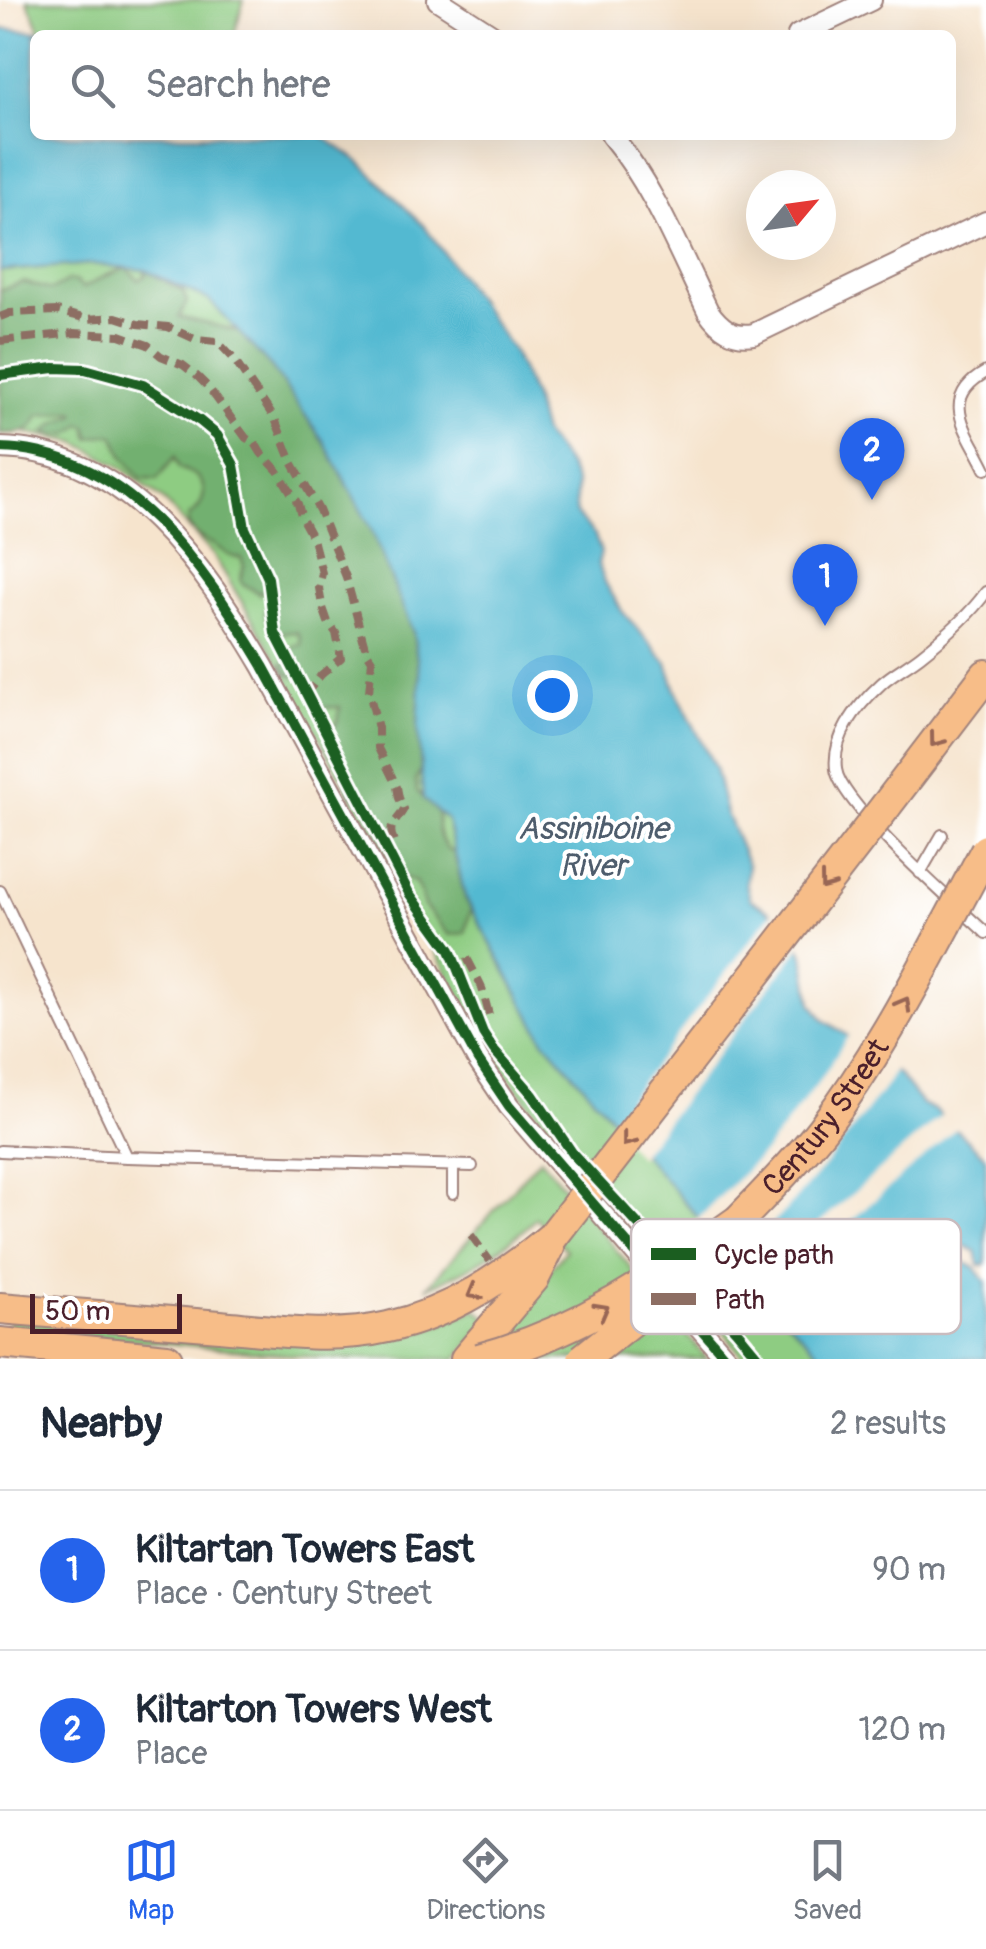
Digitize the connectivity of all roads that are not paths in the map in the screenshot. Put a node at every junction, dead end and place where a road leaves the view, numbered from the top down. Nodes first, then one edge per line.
1 (438, 0) edge
2 (870, 0) edge
3 (484, 30) edge
4 (808, 30) edge
5 (615, 140) edge
6 (986, 222) edge
7 (986, 372) edge
8 (0, 448) edge
9 (986, 469) edge
10 (986, 592) edge
11 (986, 674) edge
12 (942, 835) dead end
13 (986, 850) edge
14 (920, 873) junction
15 (986, 879) edge
16 (0, 892) edge
17 (946, 925) junction
18 (986, 933) edge
19 (0, 1151) edge
20 (126, 1156) junction
21 (453, 1166) junction
22 (472, 1166) dead end
23 (453, 1193) dead end
24 (740, 1219) edge
25 (553, 1236) junction
26 (631, 1248) edge
27 (631, 1292) edge
28 (0, 1308) edge
29 (631, 1321) edge
30 (705, 1334) edge
31 (0, 1343) edge
32 (167, 1359) edge
33 (466, 1359) edge
34 (479, 1359) edge
35 (582, 1359) edge
36 (727, 1359) edge

1 - 3 street
2 - 4 street
5 - 6 street
7 - 9 lane
8 - 26 street
10 - 14 lane
11 -> 25 main road, bridge
12 - 14 lane
13 - 17 main road, Century Street, bridge
14 - 18 lane
15 - 17 main road, bridge
16 - 20 lane
24 -> 17 main road, Century Street
19 - 20 lane
20 - 21 lane
21 - 22 lane
21 - 23 lane
25 -> 28 main road
25 - 33 main road
34 -> 27 main road, Century Street, bridge
29 - 35 main road, bridge
30 - 36 street
31 - 32 main road

